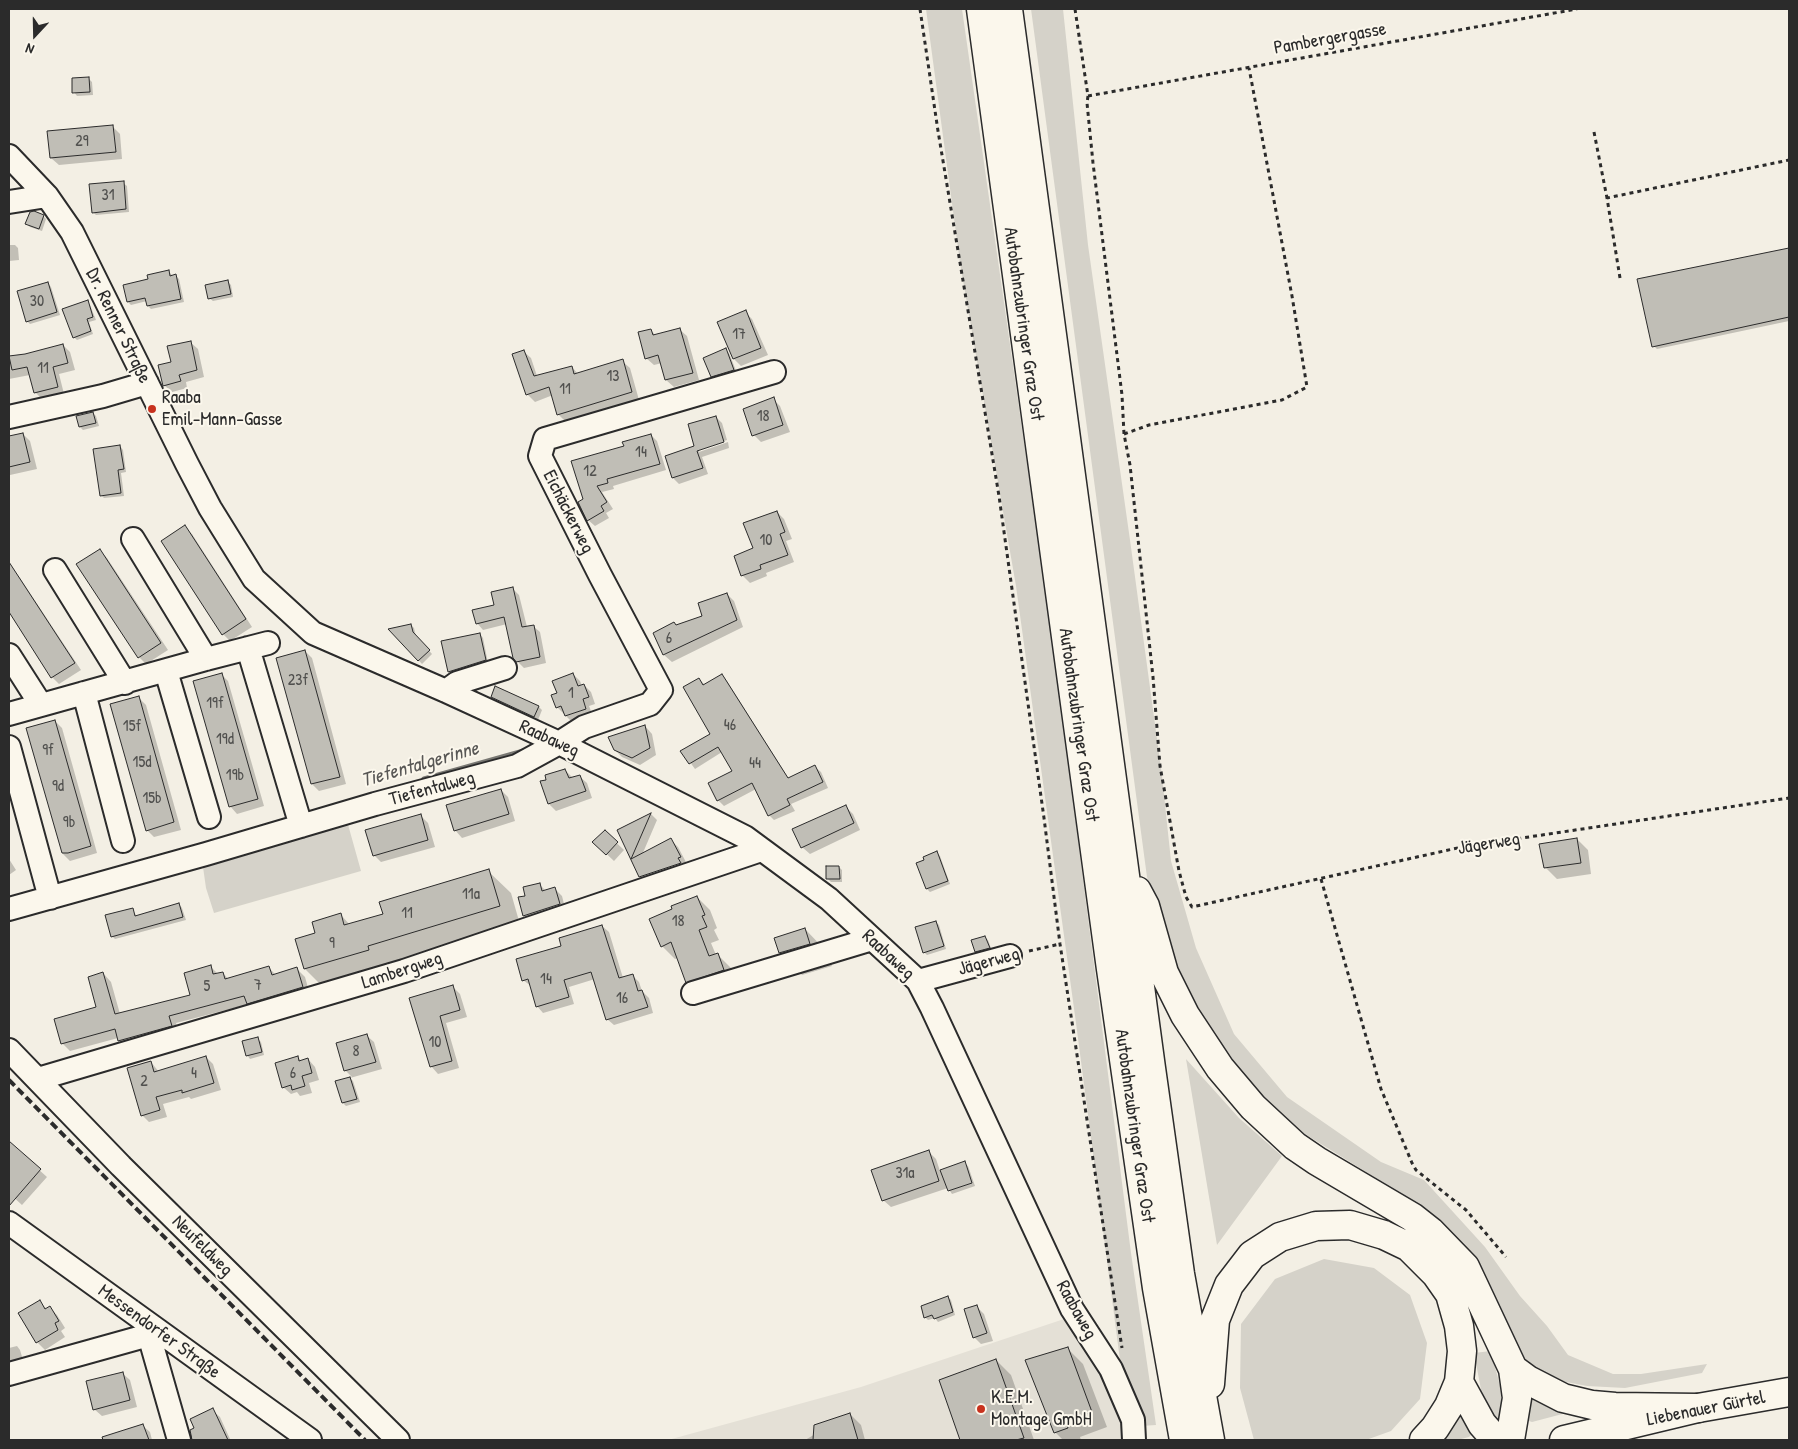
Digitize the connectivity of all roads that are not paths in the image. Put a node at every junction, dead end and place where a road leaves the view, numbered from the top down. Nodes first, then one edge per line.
1 (981, 9) edge
2 (1008, 9) edge
3 (9, 156) edge
4 (47, 196) junction
5 (9, 202) edge
6 (774, 372) dead end
7 (147, 384) junction
8 (9, 417) edge
9 (210, 508) joint
10 (133, 539) dead end
11 (55, 570) dead end
12 (9, 655) edge
13 (206, 659) junction
14 (504, 668) dead end
15 (166, 671) junction
16 (125, 683) junction
17 (446, 691) junction
18 (84, 694) junction
19 (41, 706) junction
20 (9, 714) edge
21 (559, 743) junction
22 (9, 747) edge
23 (209, 816) dead end
24 (301, 826) junction
25 (123, 841) dead end
26 (761, 850) junction
27 (1122, 861) junction
28 (50, 898) junction
29 (9, 909) edge
30 (872, 939) junction
31 (1010, 956) road end
32 (918, 981) junction
33 (693, 993) dead end
34 (9, 1050) edge
35 (38, 1080) junction
36 (9, 1223) edge
37 (151, 1331) junction
38 (1513, 1369) junction
39 (9, 1374) edge
40 (1459, 1382) junction
41 (1789, 1392) edge
42 (1698, 1408) junction
43 (1208, 1432) edge
44 (179, 1440) edge
45 (310, 1440) edge
46 (398, 1440) edge
47 (1134, 1440) edge
48 (1184, 1440) edge
49 (1424, 1440) edge
50 (1496, 1440) edge
51 (1510, 1440) edge
52 (1564, 1440) edge

1 - 48 main road, Autobahnzubringer Graz Ost
2 - 27 main road, Autobahnzubringer Graz Ost
3 - 4 street, Dr. Renner Straße
4 - 5 street
4 - 7 street, Dr. Renner Straße
6 - 21 street, Eichäckerweg
7 - 8 street
7 - 9 street, Dr. Renner Straße
9 - 17 street, Raabaweg
10 - 13 street
11 - 16 street
12 - 19 street
13 - 15 street
13 - 24 street
14 - 17 street
15 - 16 street
15 - 23 street
16 - 18 street
17 - 21 street, Raabaweg
18 - 19 street
18 - 25 street
19 - 20 street
21 - 24 street, Tiefentalweg
21 - 26 street, Raabaweg
22 - 28 street
24 - 28 street, Tiefentalweg
26 - 30 street, Raabaweg
26 - 35 street, Lambergweg
27 - 38 main road
27 - 43 main road, Autobahnzubringer Graz Ost
28 - 29 street, Tiefentalweg
30 - 32 street, Raabaweg
30 - 33 street
31 - 32 street, Jägerweg
32 - 47 street, Raabaweg
34 - 35 street, Neufeldweg
35 - 46 street, Neufeldweg
36 - 37 street, Messendorfer Straße
37 - 39 street
37 - 44 street, Messendorfer Straße
37 - 45 street, Messendorfer Straße
38 - 42 main road
38 - 51 main road
40 - 43 main road
40 - 49 main road
40 - 50 main road
41 - 42 main road, Liebenauer Gürtel
42 - 52 main road, Liebenauer Gürtel

